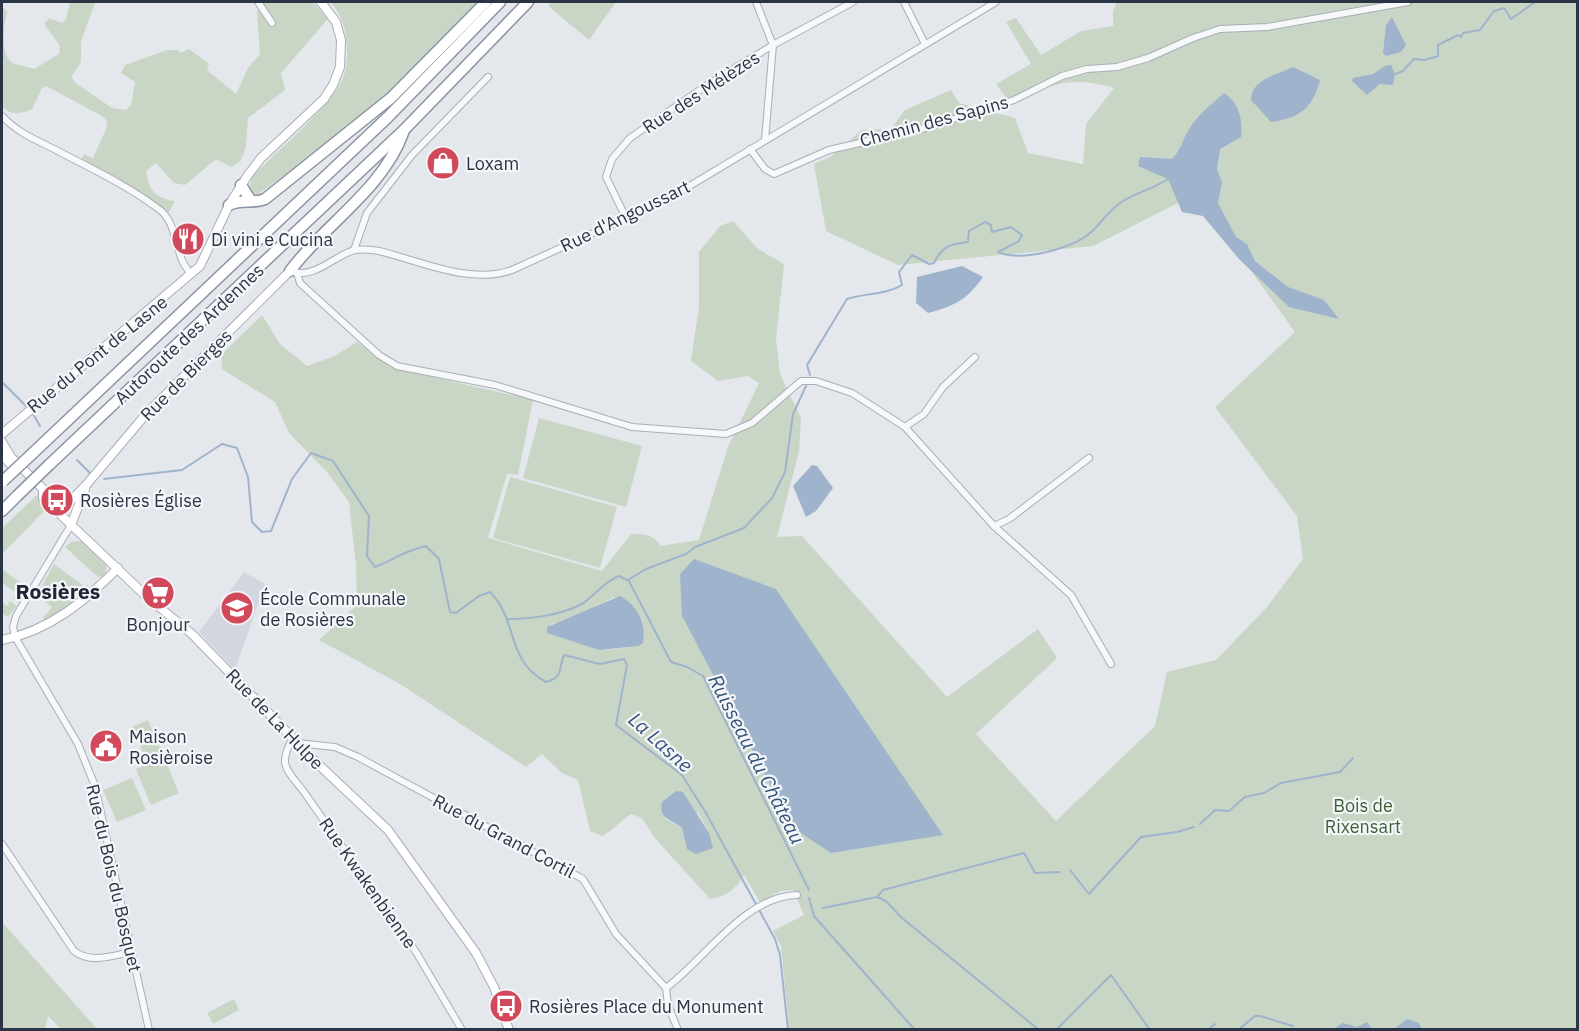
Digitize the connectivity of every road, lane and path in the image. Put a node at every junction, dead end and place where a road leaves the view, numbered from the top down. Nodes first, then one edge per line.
1 (258, 2) edge
2 (321, 2) edge
3 (486, 2) edge
4 (500, 2) edge
5 (528, 2) edge
6 (756, 2) edge
7 (853, 2) edge
8 (904, 2) edge
9 (996, 2) edge
10 (1408, 2) edge
11 (272, 23) dead end
12 (925, 44) junction
13 (773, 45) junction
14 (488, 77) dead end
15 (2, 116) edge
16 (404, 130) junction
17 (765, 140) junction
18 (750, 148) junction
19 (241, 185) junction
20 (251, 201) junction
21 (229, 205) junction
22 (627, 218) junction
23 (354, 250) junction
24 (293, 272) junction
25 (192, 274) junction
26 (975, 357) dead end
27 (905, 427) junction
28 (2, 434) edge
29 (2, 442) edge
30 (2, 455) edge
31 (1089, 458) dead end
32 (2, 481) edge
33 (87, 484) junction
34 (43, 498) junction
35 (2, 511) edge
36 (60, 512) junction
37 (70, 525) junction
38 (994, 526) junction
39 (118, 568) junction
40 (15, 637) junction
41 (2, 640) edge
42 (1111, 664) dead end
43 (295, 740) junction
44 (2, 844) edge
45 (797, 895) dead end
46 (131, 952) junction
47 (666, 988) junction
48 (149, 1029) edge
49 (462, 1029) edge
50 (509, 1029) edge
51 (678, 1029) edge

1 - 11 street
2 - 19 street, Rue du Pont de Lasne
3 - 20 highway
4 - 32 highway, Autoroute des Ardennes, bridge
5 - 16 highway, Autoroute des Ardennes
6 - 13 street
7 - 13 street, Rue des Mélèzes
8 - 12 street
9 - 12 street, Rue d'Angoussart
10 - 18 street, Chemin des Sapins
12 - 17 street, Rue d'Angoussart
13 - 17 street
13 - 22 street, Rue des Mélèzes
14 - 23 street
15 - 25 street
16 - 24 highway
16 - 35 highway, Autoroute des Ardennes, bridge
17 - 18 street, Rue d'Angoussart
18 - 22 street, Rue d'Angoussart
19 - 20 highway
19 - 21 street, Rue du Pont de Lasne
20 - 21 highway
21 - 25 street, Rue du Pont de Lasne
22 - 23 street, Rue d'Angoussart
23 - 24 street, Rue d'Angoussart
24 - 27 street
24 - 33 street, Rue de Bierges
25 - 28 street, Rue du Pont de Lasne
26 - 27 street
27 - 38 street
29 - 34 street, Rue de La Hulpe
30 - 34 street
31 - 38 street
33 - 36 street, Rue de Bierges
33 - 37 street, Rue de Bierges
34 - 36 street, Rue de La Hulpe
36 - 37 street, Rue de La Hulpe
37 - 39 street, Rue de La Hulpe
37 - 40 street
38 - 42 street
39 - 40 street
39 - 43 street, Rue de La Hulpe
40 - 41 street
40 - 46 street, Rue du Bois du Bosquet
43 - 47 street, Rue du Grand Cortil
43 - 49 street, Rue Kwakenbienne
43 - 50 street, Rue de La Hulpe
44 - 46 street
45 - 47 street
46 - 48 street, Rue du Bois du Bosquet
47 - 51 street

